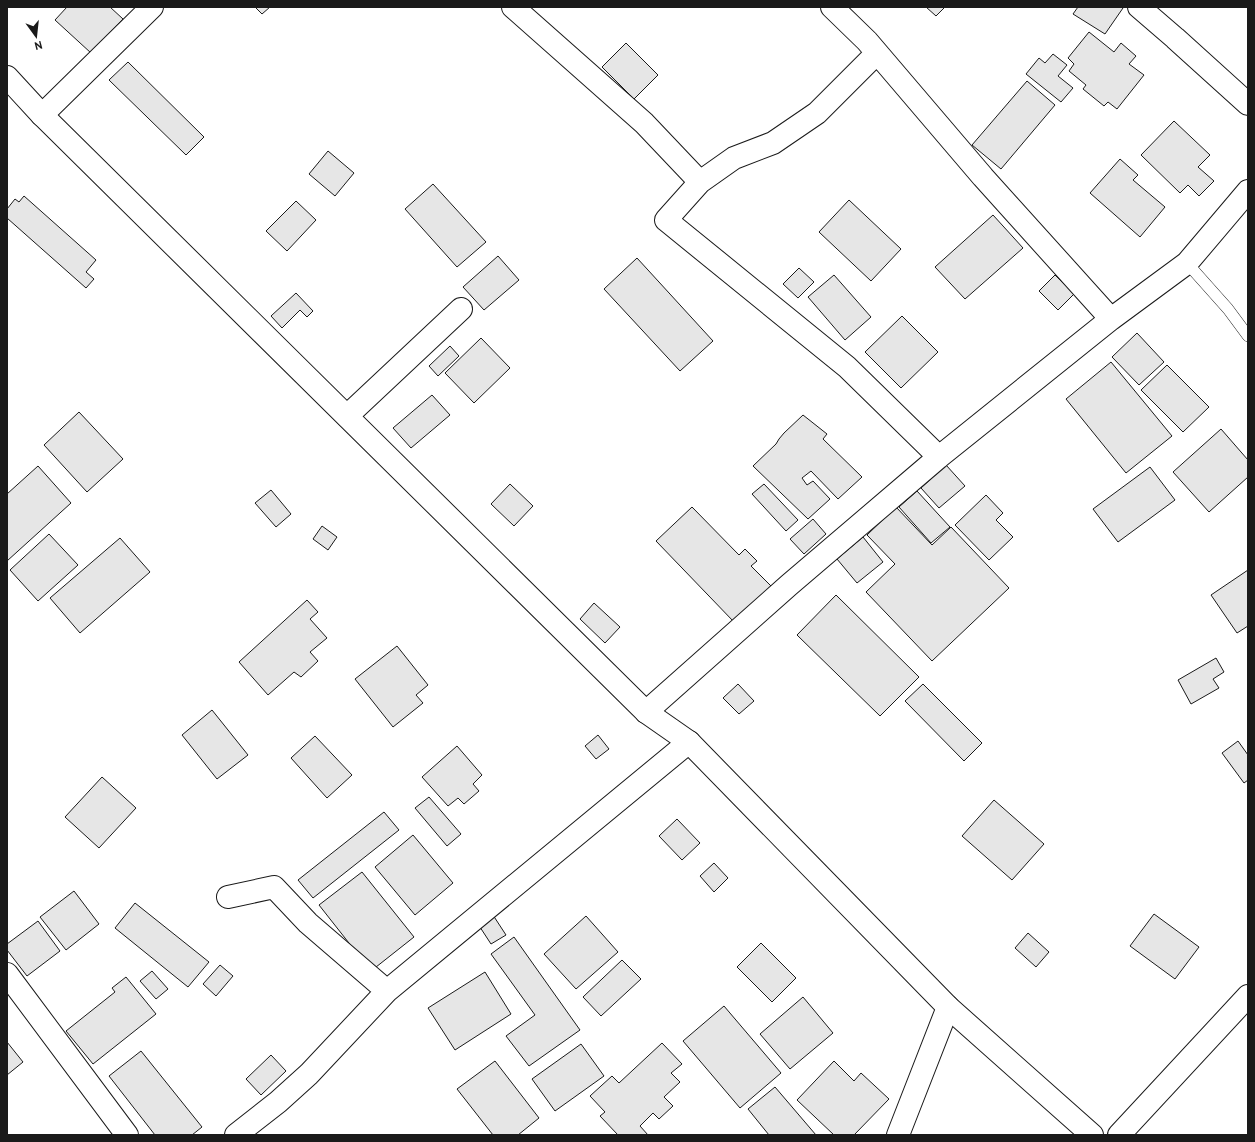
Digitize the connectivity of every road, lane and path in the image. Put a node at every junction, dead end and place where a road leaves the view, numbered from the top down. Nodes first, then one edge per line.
1 (152, 7) edge
2 (513, 7) edge
3 (832, 7) edge
4 (1139, 7) edge
5 (878, 53) junction
6 (7, 77) edge
7 (1248, 104) edge
8 (42, 115) junction
9 (700, 182) junction
10 (1248, 191) edge
11 (1187, 263) junction
12 (461, 309) dead end
13 (1111, 319) junction
14 (1248, 336) edge
15 (347, 416) junction
16 (939, 457) junction
17 (646, 712) junction
18 (689, 742) junction
19 (228, 897) dead end
20 (7, 974) edge
21 (386, 991) junction
22 (1248, 996) edge
23 (948, 1007) junction
24 (127, 1135) edge
25 (236, 1135) edge
26 (898, 1135) edge
27 (1092, 1135) edge
28 (1119, 1135) edge

1 - 8 street
2 - 9 street
3 - 5 street
4 - 7 street
5 - 9 street
5 - 13 street
6 - 8 street
8 - 15 street
9 - 16 street
10 - 11 street
11 - 13 street
11 - 14 lane
12 - 15 street
13 - 16 street
15 - 17 street
16 - 17 street
17 - 18 street
18 - 21 street
18 - 23 street
19 - 21 street
20 - 24 street
21 - 25 street
22 - 28 street
23 - 26 street
23 - 27 street

